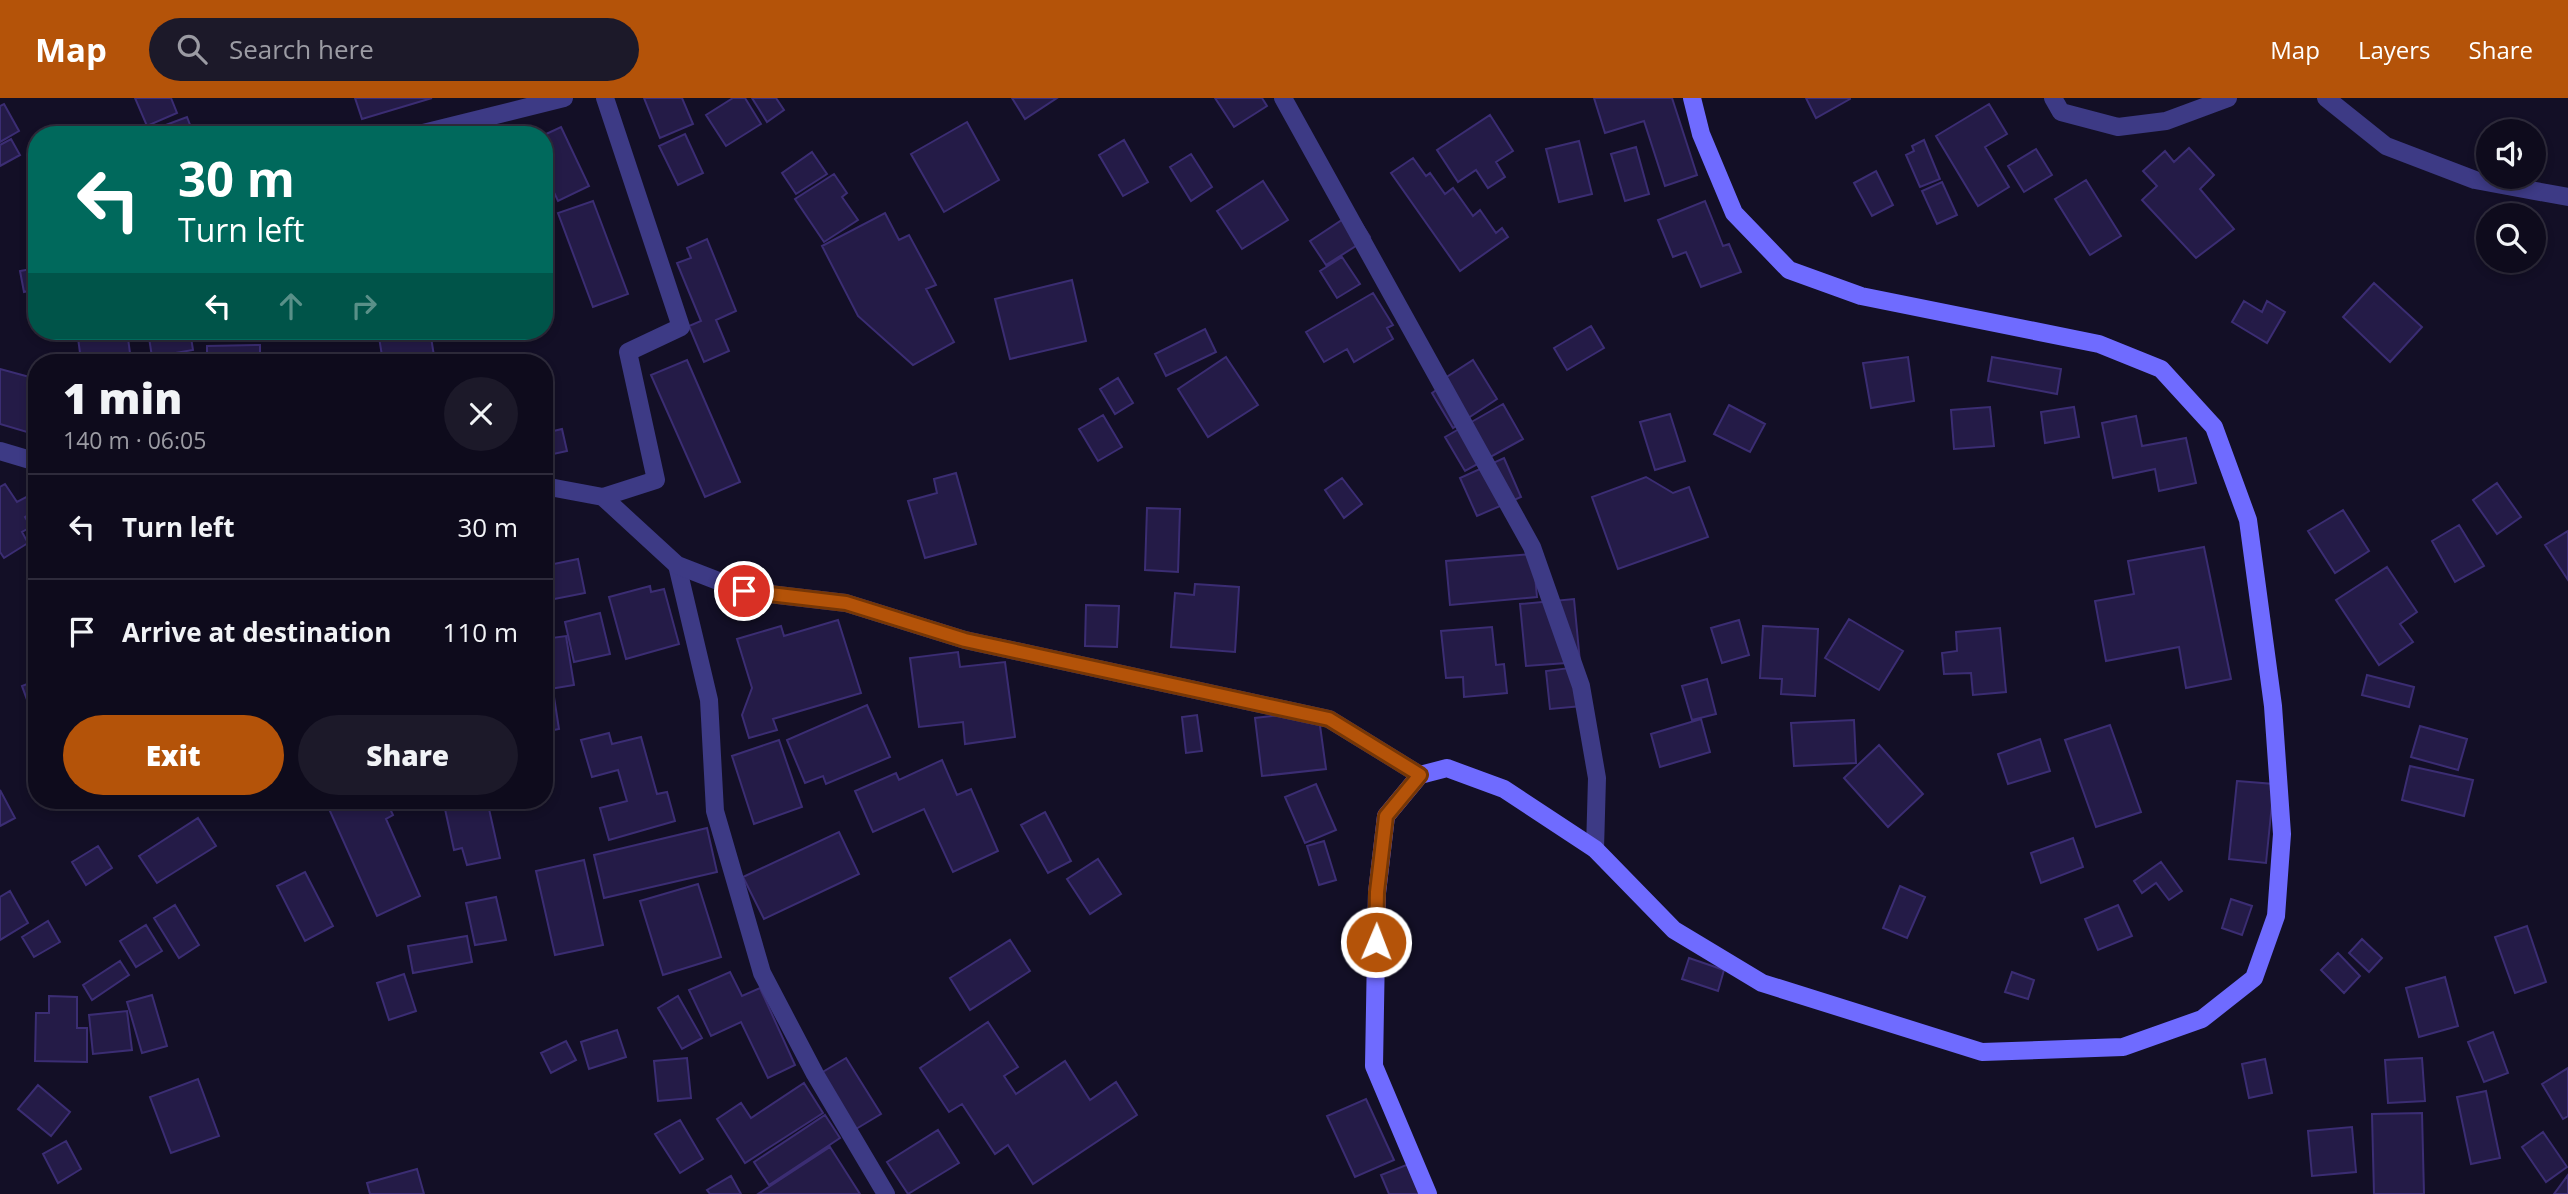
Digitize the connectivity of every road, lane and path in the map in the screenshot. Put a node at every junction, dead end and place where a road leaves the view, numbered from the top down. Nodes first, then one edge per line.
1 (564, 98) edge
2 (605, 98) edge
3 (1283, 98) edge
4 (1692, 98) edge
5 (2053, 98) edge
6 (2228, 98) edge
7 (2326, 98) edge
8 (451, 126) edge
9 (2568, 197) edge
10 (0, 451) edge
11 (28, 459) edge
12 (553, 488) edge
13 (603, 497) junction
14 (677, 565) junction
15 (1420, 775) junction
16 (1595, 849) junction
17 (886, 1194) edge
18 (1428, 1194) edge

1 - 8 street
2 - 13 street
3 - 16 street
4 - 16 main road
5 - 6 street
7 - 9 street
10 - 11 street
12 - 13 street
13 - 14 street
14 - 15 street
14 - 17 street
15 - 16 main road
15 - 18 main road

